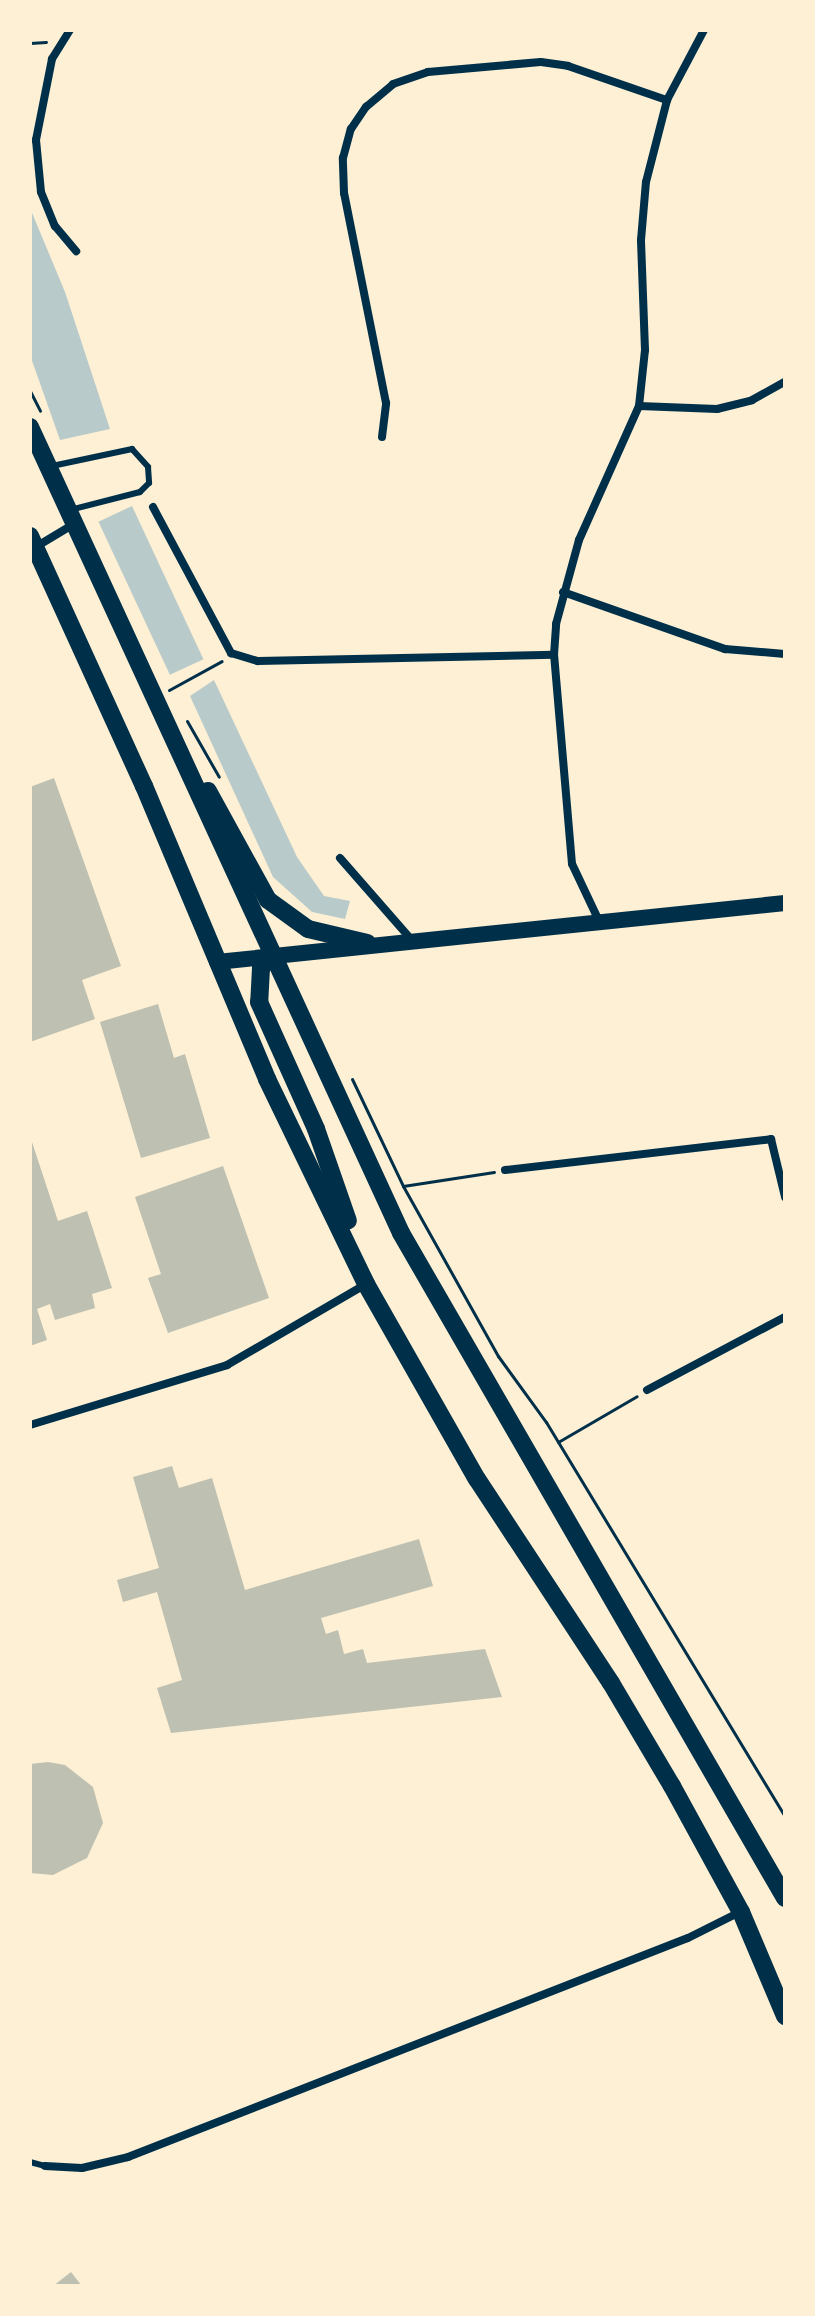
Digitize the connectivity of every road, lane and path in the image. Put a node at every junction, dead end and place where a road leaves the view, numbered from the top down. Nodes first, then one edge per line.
1 (70, 30) edge
2 (704, 30) edge
3 (43, 41) dead end
4 (30, 43) edge
5 (667, 100) junction
6 (76, 251) dead end
7 (785, 382) edge
8 (639, 406) junction
9 (30, 427) edge
10 (382, 437) dead end
11 (48, 467) junction
12 (153, 507) dead end
13 (72, 517) junction
14 (32, 545) edge
15 (563, 592) junction
16 (231, 653) junction
17 (785, 654) edge
18 (554, 655) junction
19 (169, 690) dead end
20 (170, 731) junction
21 (340, 858) dead end
22 (785, 903) edge
23 (599, 921) junction
24 (411, 939) junction
25 (367, 943) junction
26 (272, 954) junction
27 (217, 962) junction
28 (350, 1075) dead end
29 (505, 1170) joint
30 (403, 1186) junction
31 (785, 1197) edge
32 (366, 1284) junction
33 (785, 1317) edge
34 (647, 1390) joint
35 (30, 1425) edge
36 (558, 1442) junction
37 (785, 1816) edge
38 (785, 1898) edge
39 (741, 1912) junction
40 (785, 2016) edge
41 (30, 2162) edge
42 (45, 2166) joint

1 - 6 street
2 - 5 street
3 - 4 path
5 - 8 street
5 - 10 street
7 - 8 street
8 - 15 street
9 - 11 main road
11 - 13 main road
11 - 13 lane
12 - 16 street
13 - 14 street
13 - 20 main road
14 - 27 main road
15 - 17 street
15 - 18 street
16 - 18 street
16 - 19 path
18 - 23 street
20 - 25 main road
20 - 26 main road
21 - 24 street
22 - 23 main road
23 - 24 main road
24 - 25 main road
25 - 26 main road
26 - 27 main road
26 - 32 main road
26 - 38 main road
27 - 32 main road
28 - 30 path
29 - 30 path
29 - 31 street
30 - 36 path
32 - 35 street
32 - 39 main road
33 - 34 street
34 - 36 path
36 - 37 path
39 - 40 main road
39 - 42 street
41 - 42 lane

